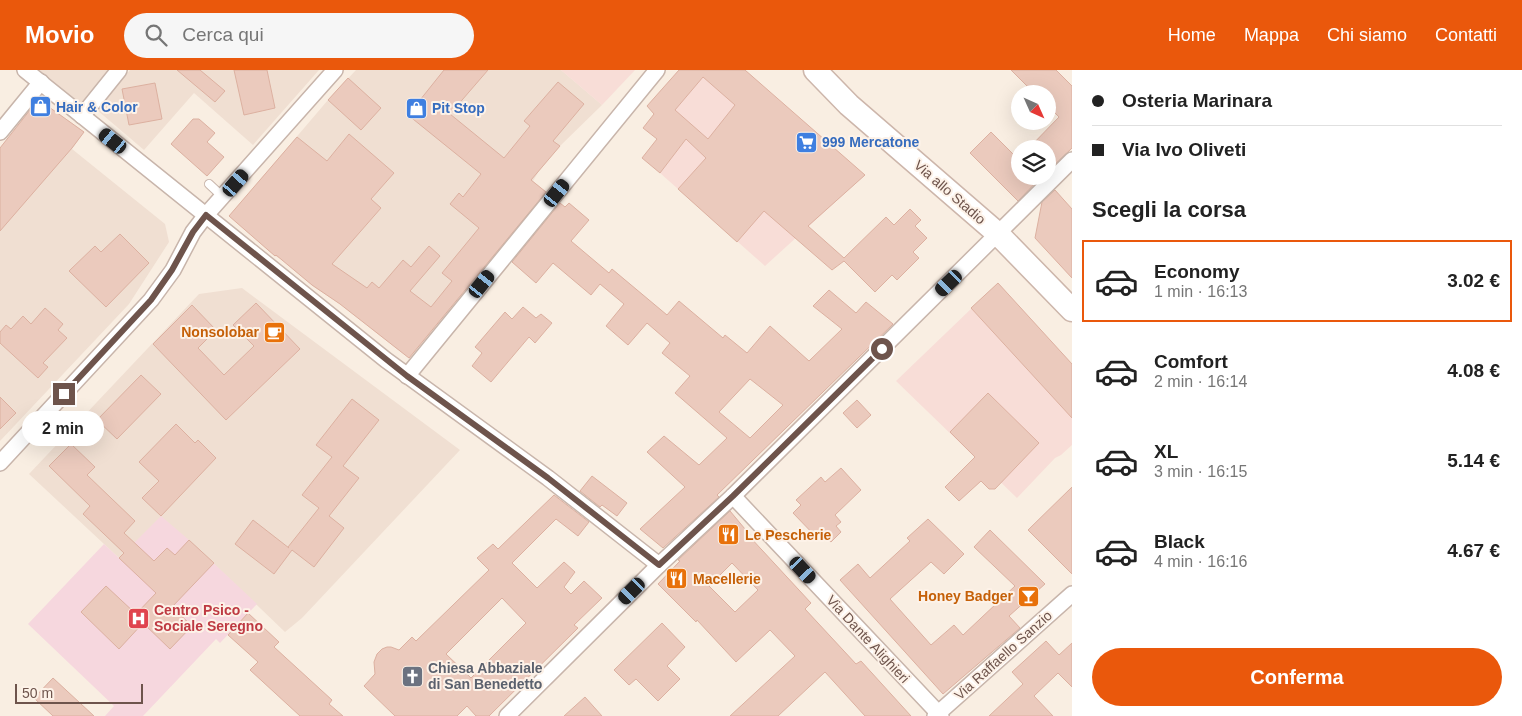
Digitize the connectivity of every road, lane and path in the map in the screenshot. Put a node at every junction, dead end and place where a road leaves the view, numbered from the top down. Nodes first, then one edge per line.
1 (25, 70) edge
2 (119, 70) edge
3 (335, 70) edge
4 (657, 70) edge
5 (815, 70) edge
6 (41, 82) junction
7 (82, 116) junction
8 (0, 132) edge
9 (1072, 160) edge
10 (209, 184) dead end
11 (223, 197) junction
12 (206, 215) junction
13 (997, 233) junction
14 (1072, 310) edge
15 (407, 376) junction
16 (0, 463) edge
17 (733, 496) junction
18 (659, 565) junction
19 (1072, 594) edge
20 (938, 715) edge
21 (507, 716) edge

1 - 6 street
2 - 7 street
3 - 11 street
4 - 15 street
5 - 13 main road, Via allo Stadio
6 - 7 street
6 - 8 street
7 - 12 street
9 - 13 street
10 - 11 lane
11 - 12 street
12 - 15 street
12 - 16 street
13 - 14 main road, Via allo Stadio
13 - 17 street
15 - 18 street
17 - 18 street
17 - 20 street, Via Dante Alighieri
18 - 21 street
19 - 20 street, Via Raffaello Sanzio

